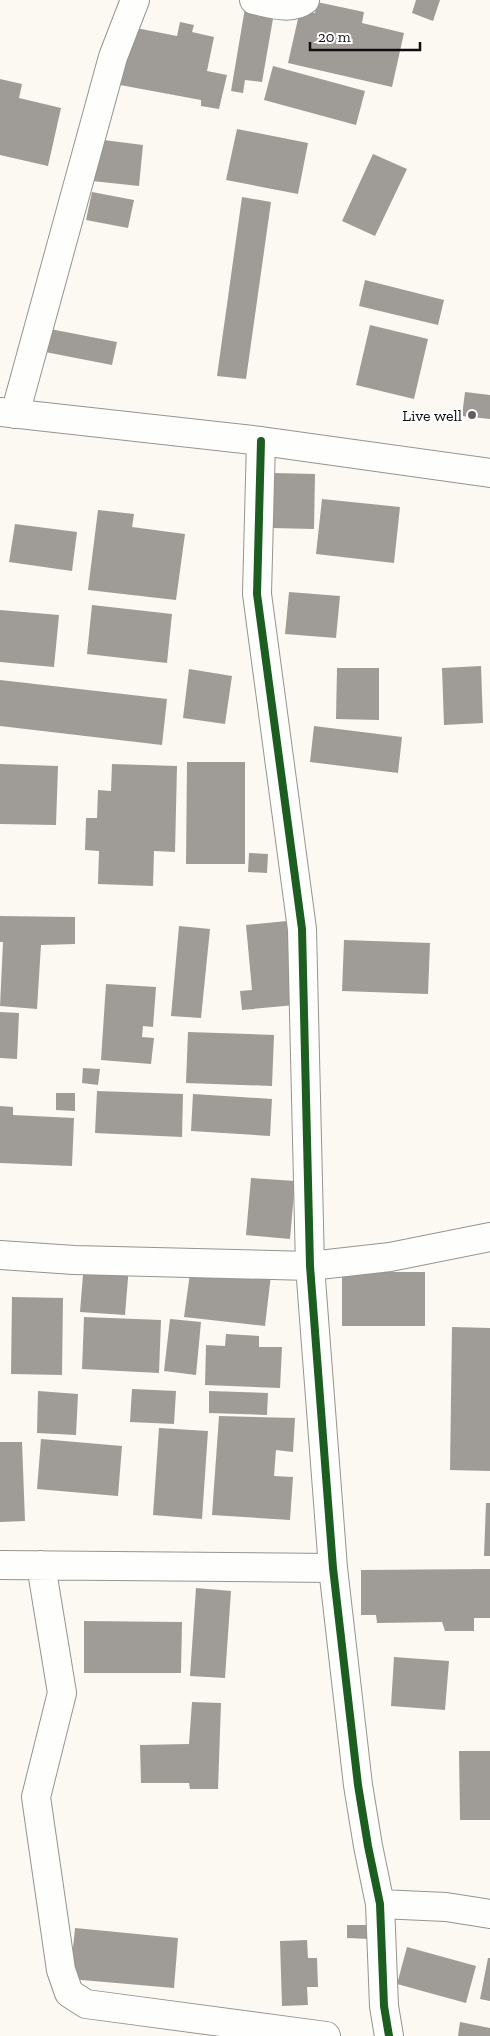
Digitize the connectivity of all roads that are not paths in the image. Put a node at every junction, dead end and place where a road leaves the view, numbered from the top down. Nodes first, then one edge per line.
1 (135, 0) edge
2 (254, 0) edge
3 (305, 0) edge
4 (7, 413) edge
5 (260, 441) junction
6 (490, 473) edge
7 (490, 1237) edge
8 (0, 1255) edge
9 (310, 1266) junction
10 (0, 1565) edge
11 (41, 1565) junction
12 (333, 1568) junction
13 (380, 1904) junction
14 (490, 1914) edge
15 (326, 2036) edge
16 (389, 2036) edge

1 - 4 street
2 - 3 street
4 - 5 street
5 - 6 street
5 - 9 street
7 - 9 street
8 - 9 street
9 - 12 street
10 - 11 street
11 - 12 street
11 - 15 street
12 - 13 street
13 - 14 street
13 - 16 street

